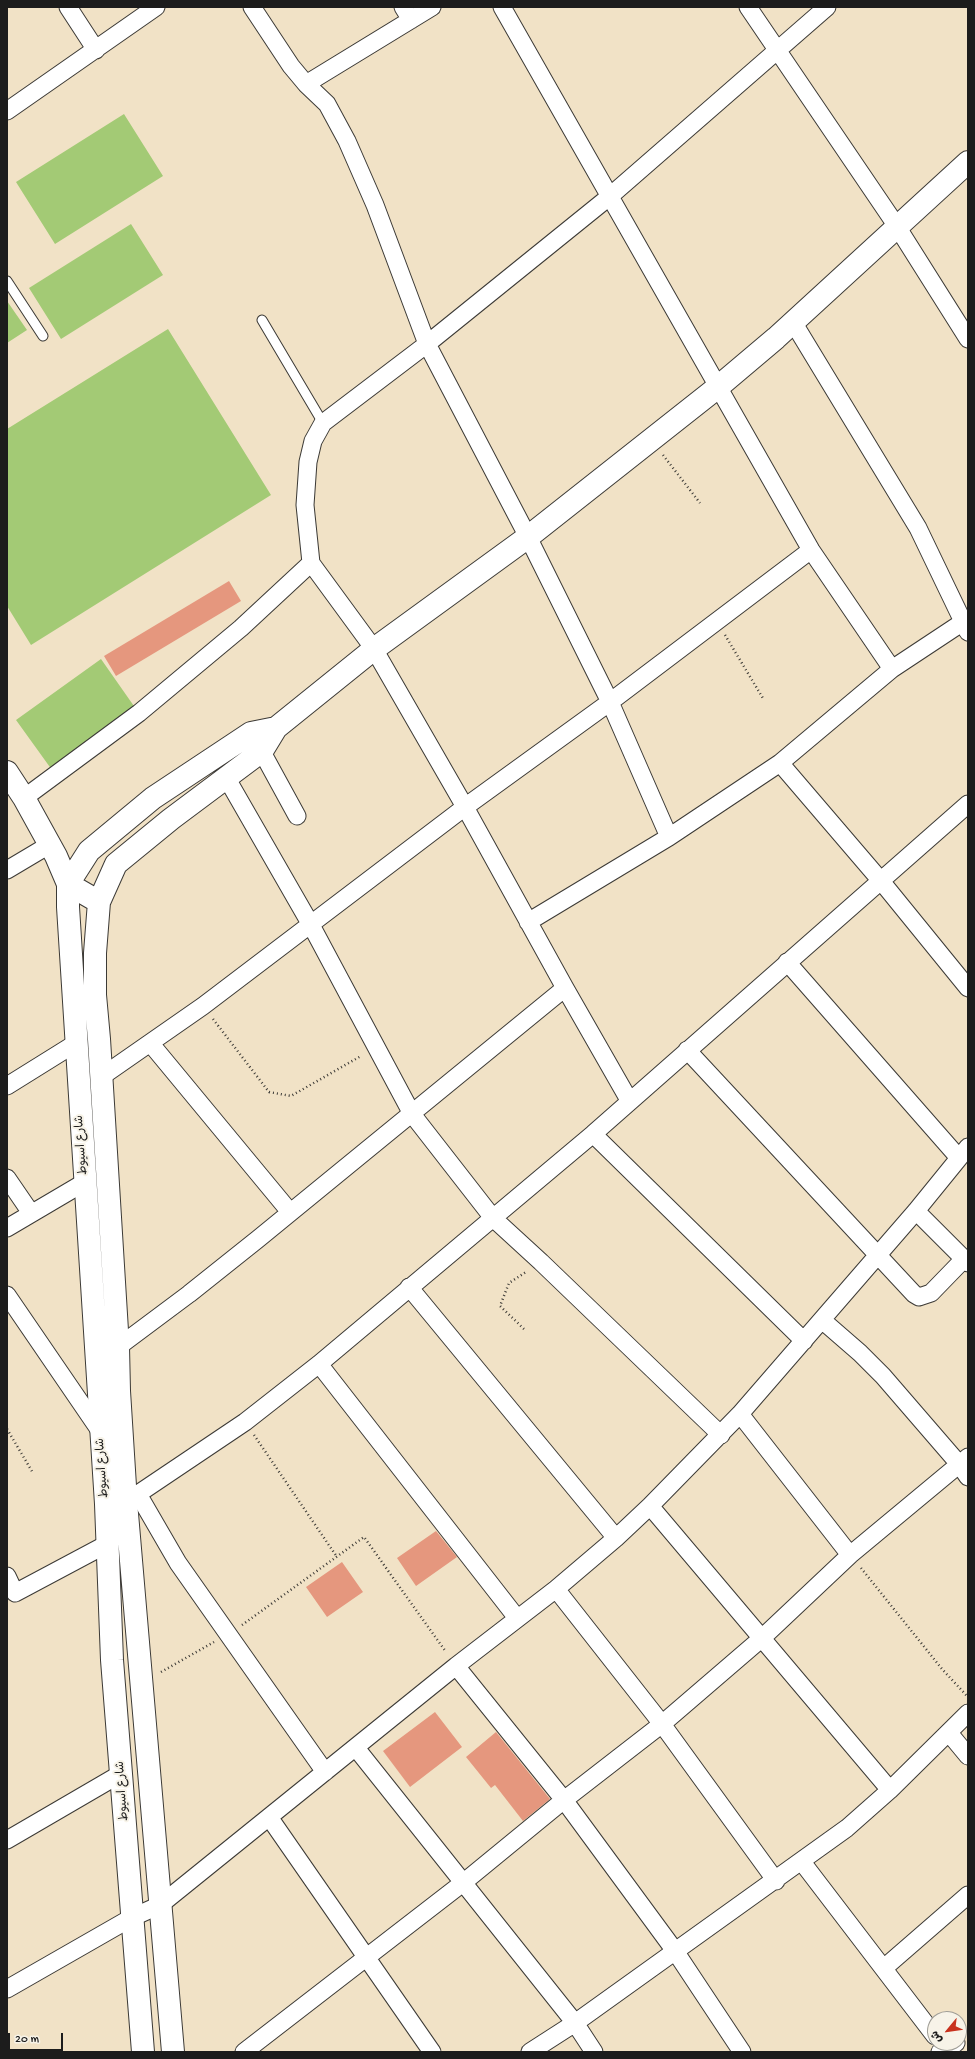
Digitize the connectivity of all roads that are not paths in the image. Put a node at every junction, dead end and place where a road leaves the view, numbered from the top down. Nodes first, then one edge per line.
1 (68, 7) edge
2 (156, 7) edge
3 (252, 7) edge
4 (432, 7) edge
5 (502, 7) edge
6 (748, 7) edge
7 (827, 7) edge
8 (407, 13) edge
9 (96, 50) junction
10 (777, 50) junction
11 (306, 84) junction
12 (7, 111) edge
13 (968, 162) edge
14 (609, 197) junction
15 (898, 228) junction
16 (7, 281) edge
17 (262, 320) dead end
18 (793, 322) junction
19 (43, 336) dead end
20 (968, 339) edge
21 (427, 344) junction
22 (718, 387) junction
23 (323, 423) junction
24 (528, 537) junction
25 (810, 550) junction
26 (311, 563) junction
27 (965, 627) edge
28 (374, 649) junction
29 (892, 669) junction
30 (610, 702) junction
31 (256, 742) junction
32 (780, 763) junction
33 (7, 772) edge
34 (226, 777) junction
35 (24, 798) junction
36 (968, 804) edge
37 (465, 807) junction
38 (297, 816) dead end
39 (669, 837) junction
40 (52, 850) junction
41 (89, 851) junction
42 (116, 864) junction
43 (7, 870) edge
44 (881, 881) junction
45 (68, 884) junction
46 (99, 902) junction
47 (528, 922) junction
48 (311, 925) junction
49 (786, 962) junction
50 (565, 988) junction
51 (968, 988) edge
52 (76, 1043) junction
53 (151, 1044) junction
54 (687, 1050) junction
55 (101, 1078) junction
56 (7, 1086) edge
57 (629, 1100) junction
58 (412, 1114) junction
59 (593, 1134) junction
60 (963, 1152) edge
61 (7, 1178) edge
62 (85, 1182) junction
63 (916, 1211) junction
64 (290, 1212) junction
65 (31, 1213) junction
66 (493, 1218) junction
67 (7, 1228) edge
68 (878, 1254) junction
69 (966, 1261) edge
70 (409, 1287) junction
71 (7, 1295) edge
72 (822, 1320) junction
73 (804, 1341) junction
74 (118, 1346) junction
75 (318, 1364) junction
76 (740, 1414) junction
77 (100, 1431) junction
78 (721, 1435) junction
79 (965, 1466) edge
80 (132, 1498) junction
81 (650, 1506) junction
82 (616, 1538) junction
83 (107, 1544) junction
84 (850, 1555) junction
85 (7, 1576) edge
86 (556, 1589) junction
87 (11, 1595) edge
88 (517, 1618) junction
89 (762, 1638) junction
90 (456, 1666) junction
91 (968, 1713) edge
92 (662, 1724) junction
93 (949, 1733) junction
94 (356, 1748) junction
95 (968, 1756) edge
96 (325, 1772) junction
97 (122, 1773) junction
98 (890, 1790) junction
99 (564, 1800) junction
100 (269, 1817) junction
101 (7, 1840) edge
102 (802, 1862) junction
103 (776, 1881) junction
104 (464, 1882) junction
105 (968, 1895) edge
106 (160, 1905) junction
107 (131, 1918) junction
108 (675, 1951) junction
109 (367, 1957) junction
110 (884, 1968) junction
111 (7, 1989) edge
112 (927, 2014) edge
113 (575, 2023) junction
114 (264, 2045) edge
115 (143, 2052) edge
116 (173, 2052) edge
117 (244, 2052) edge
118 (432, 2052) edge
119 (530, 2052) edge
120 (594, 2052) edge
121 (742, 2052) edge

1 - 9 street
2 - 9 street
3 - 11 street
4 - 8 street
5 - 14 street
6 - 10 street
7 - 10 street
8 - 11 street
9 - 12 street
10 - 14 street
10 - 15 street
11 - 21 street
13 - 15 street
14 - 21 street
14 - 22 street
15 - 18 street
15 - 20 street
16 - 19 lane
17 - 23 lane
18 - 22 street
18 - 27 street
21 - 23 street
21 - 24 street
22 - 24 street
22 - 25 street
23 - 26 street
24 - 28 street
24 - 30 street
25 - 29 street
25 - 30 street
26 - 28 street
26 - 35 street
27 - 29 street
28 - 31 street
28 - 37 street
29 - 32 street
30 - 37 street
30 - 39 street
31 - 34 street
31 - 38 street
31 - 41 street
32 - 39 street
32 - 44 street
33 - 35 street
34 - 42 street
34 - 48 street
35 - 40 street
36 - 44 street
37 - 47 street
37 - 48 street
39 - 47 street
40 - 41 street
40 - 43 street
40 - 45 street
41 - 42 street
41 - 45 street
42 - 46 street, شارع اسيوط
44 - 49 street
44 - 51 street
45 - 46 street
45 - 52 street, شارع اسيوط
46 - 55 street, شارع اسيوط
47 - 50 street
48 - 53 street
48 - 58 street
49 - 54 street
49 - 60 street
50 - 57 street
50 - 58 street
52 - 56 street
52 - 62 street, شارع اسيوط
53 - 55 street
53 - 64 street
54 - 57 street
54 - 68 street
55 - 74 street, شارع اسيوط
57 - 59 street
58 - 64 street
58 - 66 street
59 - 66 street
59 - 73 street
60 - 63 street
61 - 65 street
62 - 65 street
62 - 77 street, شارع اسيوط
63 - 68 street
63 - 69 street
64 - 74 street
65 - 67 street
66 - 70 street
66 - 78 street
68 - 69 street
68 - 72 street
70 - 75 street
70 - 82 street
71 - 77 street
72 - 73 street
72 - 79 street
73 - 76 street
74 - 80 street, شارع اسيوط
75 - 80 street
75 - 88 street
76 - 78 street
76 - 84 street
77 - 83 street, شارع اسيوط
78 - 81 street
79 - 84 street
80 - 96 street
80 - 106 street, شارع اسيوط
81 - 82 street
81 - 89 street
82 - 86 street
83 - 87 street
83 - 97 street, شارع اسيوط
84 - 89 street
85 - 87 street
86 - 88 street
86 - 92 street
88 - 90 street
89 - 92 street
89 - 98 street
90 - 94 street
90 - 99 street
91 - 93 street
92 - 99 street
92 - 103 street
93 - 95 street
93 - 98 street
94 - 96 street
94 - 104 street
96 - 100 street
97 - 101 street
97 - 107 street, شارع اسيوط
98 - 102 street
99 - 104 street
99 - 108 street
100 - 106 street
100 - 109 street
102 - 103 street
102 - 110 street
103 - 108 street
104 - 109 street
104 - 113 street
105 - 110 street
106 - 107 street
106 - 116 street, شارع اسيوط
107 - 111 street
107 - 115 street, شارع اسيوط
108 - 113 street
108 - 121 street
109 - 114 street
109 - 118 street
110 - 112 street
113 - 119 street
113 - 120 street
114 - 117 street

